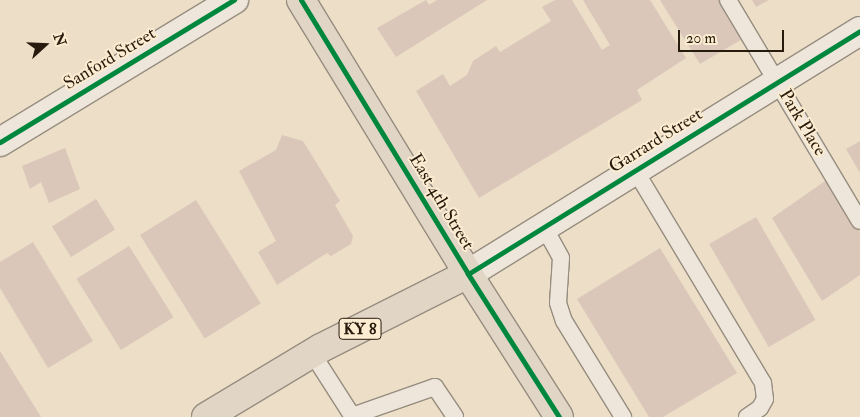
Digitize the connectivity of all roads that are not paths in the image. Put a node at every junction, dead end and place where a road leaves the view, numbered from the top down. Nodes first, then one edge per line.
1 (234, 0) edge
2 (301, 0) edge
3 (728, 0) edge
4 (860, 31) edge
5 (777, 82) junction
6 (0, 142) edge
7 (635, 170) junction
8 (860, 221) edge
9 (544, 227) junction
10 (468, 274) junction
11 (312, 353) junction
12 (352, 416) edge
13 (206, 417) edge
14 (455, 417) edge
15 (559, 417) edge
16 (623, 417) edge
17 (747, 417) edge

1 - 6 street, Sanford Street
2 - 10 main road, East 4th Street
3 - 5 lane, Park Place
4 - 5 street, Garrard Street
5 - 7 street, Garrard Street
5 - 8 lane, Park Place
7 - 9 street, Garrard Street
7 - 17 lane
9 - 10 street, Garrard Street
9 - 16 lane
10 - 11 main road, Garrard Street / KY 8
10 - 15 main road, East 4th Street
11 - 12 lane
11 - 13 main road, Garrard Street / KY 8
12 - 14 lane

